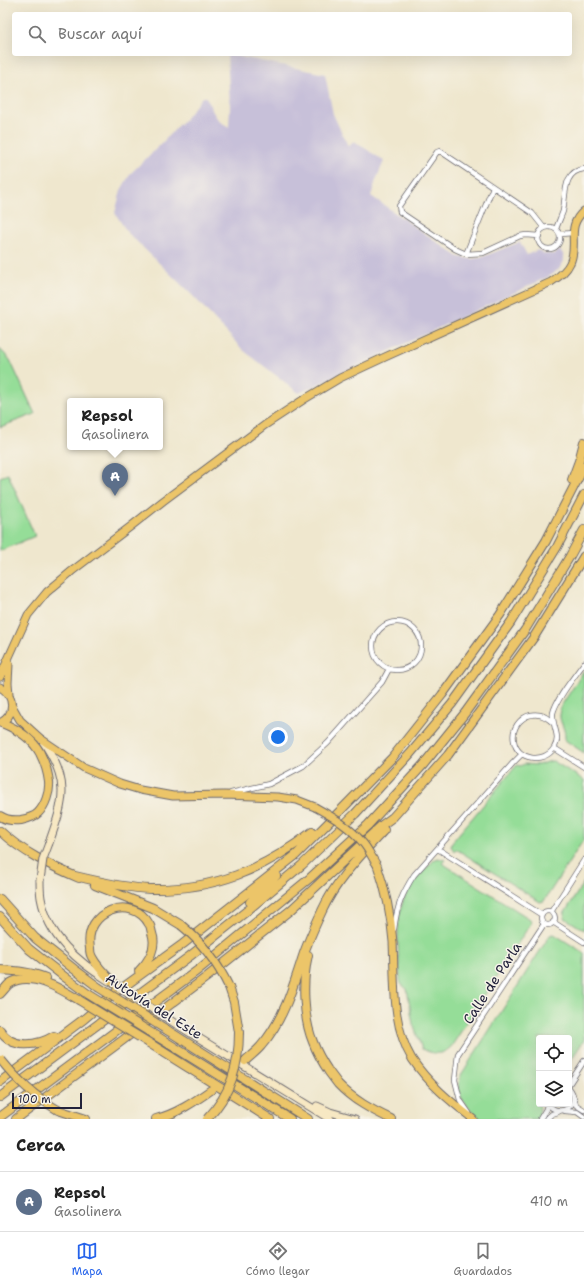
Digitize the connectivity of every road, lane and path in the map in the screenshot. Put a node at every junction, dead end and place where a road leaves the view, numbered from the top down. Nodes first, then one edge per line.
1 (584, 169) edge
2 (494, 187) junction
3 (584, 211) edge
4 (544, 228) junction
5 (556, 229) junction
6 (573, 233) junction
7 (560, 234) junction
8 (539, 236) junction
9 (466, 254) junction
10 (584, 442) edge
11 (584, 467) edge
12 (584, 477) edge
13 (584, 495) edge
14 (558, 518) junction
15 (584, 530) edge
16 (583, 558) edge
17 (526, 575) junction
18 (10, 658) junction
19 (584, 663) edge
20 (389, 669) junction
21 (0, 678) edge
22 (0, 687) edge
23 (9, 694) junction
24 (12, 706) junction
25 (1, 723) edge
26 (553, 723) junction
27 (41, 739) junction
28 (554, 748) junction
29 (522, 754) junction
30 (584, 767) edge
31 (224, 795) junction
32 (340, 811) junction
33 (0, 816) edge
34 (393, 817) junction
35 (0, 831) edge
36 (438, 849) junction
37 (296, 855) junction
38 (584, 860) edge
39 (75, 876) junction
40 (0, 899) edge
41 (291, 910) junction
42 (551, 912) junction
43 (542, 915) junction
44 (0, 917) edge
45 (553, 922) junction
46 (544, 924) junction
47 (312, 936) junction
48 (392, 941) junction
49 (584, 942) edge
50 (190, 956) junction
51 (0, 970) edge
52 (198, 970) junction
53 (118, 989) junction
54 (63, 990) junction
55 (0, 994) edge
56 (84, 1019) junction
57 (0, 1030) edge
58 (1, 1059) edge
59 (245, 1061) dead end
60 (584, 1061) edge
61 (572, 1079) edge
62 (0, 1082) edge
63 (211, 1090) dead end
64 (293, 1095) junction
65 (573, 1096) joint
66 (0, 1097) edge
67 (546, 1107) edge
68 (550, 1107) edge
69 (584, 1110) edge
70 (562, 1111) junction
71 (0, 1117) edge
72 (584, 1117) edge
73 (267, 1118) edge
74 (16, 1119) edge
75 (86, 1119) edge
76 (156, 1119) edge
77 (207, 1119) edge
78 (290, 1119) edge
79 (308, 1119) edge
80 (330, 1119) edge
81 (355, 1119) edge
82 (391, 1119) edge
83 (473, 1119) edge
84 (540, 1119) edge
85 (546, 1119) edge

1 - 5 street
2 - 4 street
2 - 9 street
2 - 9 street
3 - 6 main road
4 - 5 street
4 - 8 street
5 - 7 street
6 - 7 street
6 - 18 main road
7 - 8 street
8 - 9 street
10 - 17 highway
11 - 14 highway
12 - 14 highway
13 - 50 highway
14 - 17 highway
15 - 52 highway
16 - 34 highway
17 - 32 highway
18 - 21 main road
18 - 23 main road
19 - 26 street
20 - 20 street
20 - 31 street
22 - 23 main road
23 - 24 main road
24 - 25 main road
24 - 27 main road
25 - 33 highway
26 - 28 street
26 - 29 street
27 - 31 main road
27 - 53 main road, bridge
28 - 29 street
28 - 30 street
29 - 36 street
31 - 48 main road, bridge
32 - 37 highway
32 - 39 highway
34 - 41 highway
34 - 47 highway
35 - 39 highway
36 - 43 street
36 - 48 street
37 - 50 highway
37 - 53 highway
38 - 42 street
39 - 77 highway, bridge
40 - 79 highway, Autovía del Este, bridge
41 - 52 highway
41 - 74 highway
42 - 43 street
42 - 45 street
43 - 46 street
44 - 78 highway, Autovía del Este, bridge
45 - 46 street
45 - 49 street
46 - 83 street, Calle de Parla
47 - 59 highway
47 - 82 highway
48 - 83 main road
50 - 66 highway
51 - 54 highway
52 - 71 highway
53 - 53 highway
53 - 56 highway
53 - 64 main road, bridge
54 - 55 highway
54 - 73 highway, bridge
56 - 57 highway
56 - 62 highway
58 - 75 highway, bridge
60 - 61 street
63 - 76 highway
64 - 80 main road
64 - 81 main road
65 - 69 street
65 - 70 street
67 - 84 street
68 - 70 street
70 - 72 street
70 - 85 street

